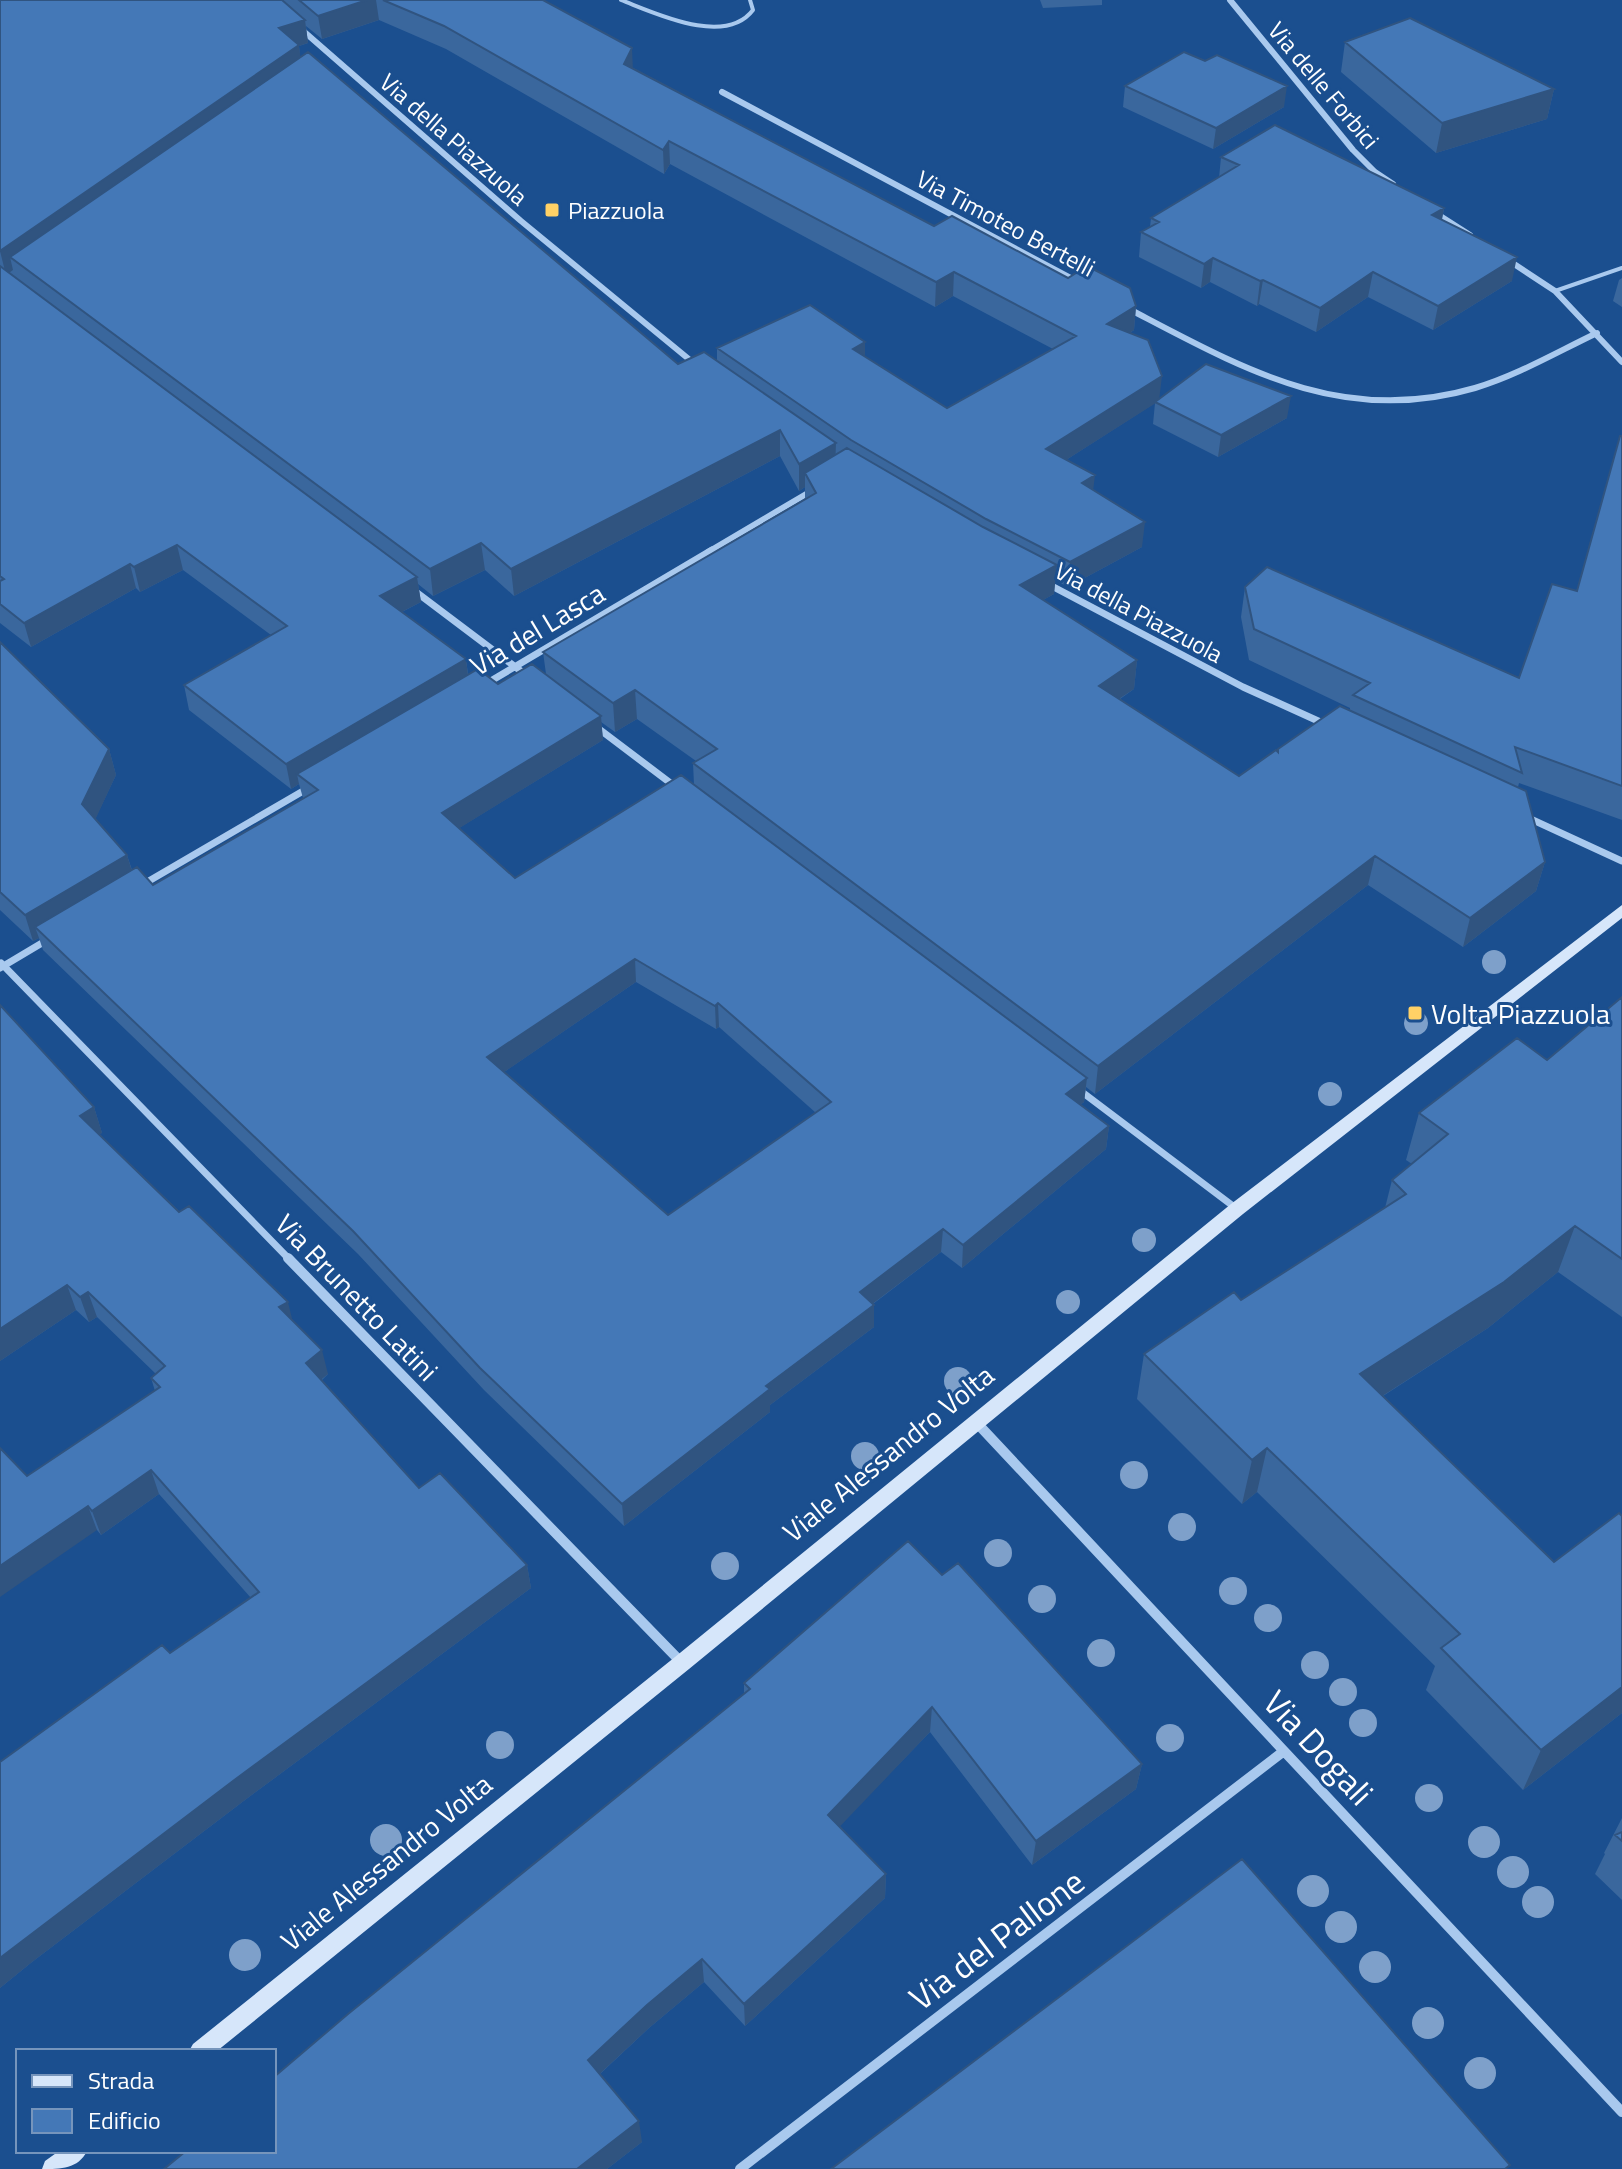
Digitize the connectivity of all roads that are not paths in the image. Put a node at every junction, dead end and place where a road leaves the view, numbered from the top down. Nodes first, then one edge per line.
1 (621, 0) edge
2 (750, 0) edge
3 (1230, 0) edge
4 (300, 28) edge
5 (331, 56) junction
6 (318, 65) edge
7 (722, 92) dead end
8 (1400, 189) edge
9 (1426, 206) edge
10 (1478, 240) edge
11 (1503, 257) edge
12 (1622, 268) edge
13 (1086, 287) edge
14 (1555, 291) junction
15 (1114, 302) edge
16 (1597, 333) junction
17 (1622, 362) edge
18 (708, 374) edge
19 (819, 487) edge
20 (1033, 577) edge
21 (408, 587) edge
22 (516, 667) junction
23 (528, 677) edge
24 (477, 690) edge
25 (592, 724) edge
26 (1342, 732) edge
27 (315, 784) edge
28 (681, 791) edge
29 (1509, 809) edge
30 (1622, 861) edge
31 (127, 894) edge
32 (1622, 910) edge
33 (60, 933) edge
34 (1, 966) edge
35 (1074, 1086) edge
36 (1237, 1209) junction
37 (975, 1421) junction
38 (682, 1663) junction
39 (1284, 1751) junction
40 (202, 2049) edge
41 (1622, 2112) edge
42 (73, 2153) edge
43 (53, 2169) edge
44 (740, 2169) edge

1 - 2 lane
3 - 8 street, Via delle Forbici
4 - 5 street, Via della Piazzuola
5 - 6 street
5 - 18 street, Via della Piazzuola
7 - 13 street, Via Timoteo Bertelli
9 - 10 street
11 - 14 street
12 - 14 lane
14 - 16 street
15 - 16 street, Via Timoteo Bertelli
16 - 17 street
19 - 22 street, Via del Lasca
20 - 26 street, Via della Piazzuola
21 - 22 street
22 - 23 street
22 - 24 street, Via del Lasca
25 - 28 street
27 - 31 street
29 - 30 street
32 - 36 main road, Viale Alessandro Volta
33 - 34 street
34 - 38 street, Via Brunetto Latini
35 - 36 street
36 - 37 main road, Viale Alessandro Volta
37 - 38 main road, Viale Alessandro Volta
37 - 39 street, Via Dogali
38 - 40 main road, Viale Alessandro Volta
39 - 41 street, Via Dogali
39 - 44 street, Via del Pallone
42 - 43 main road

